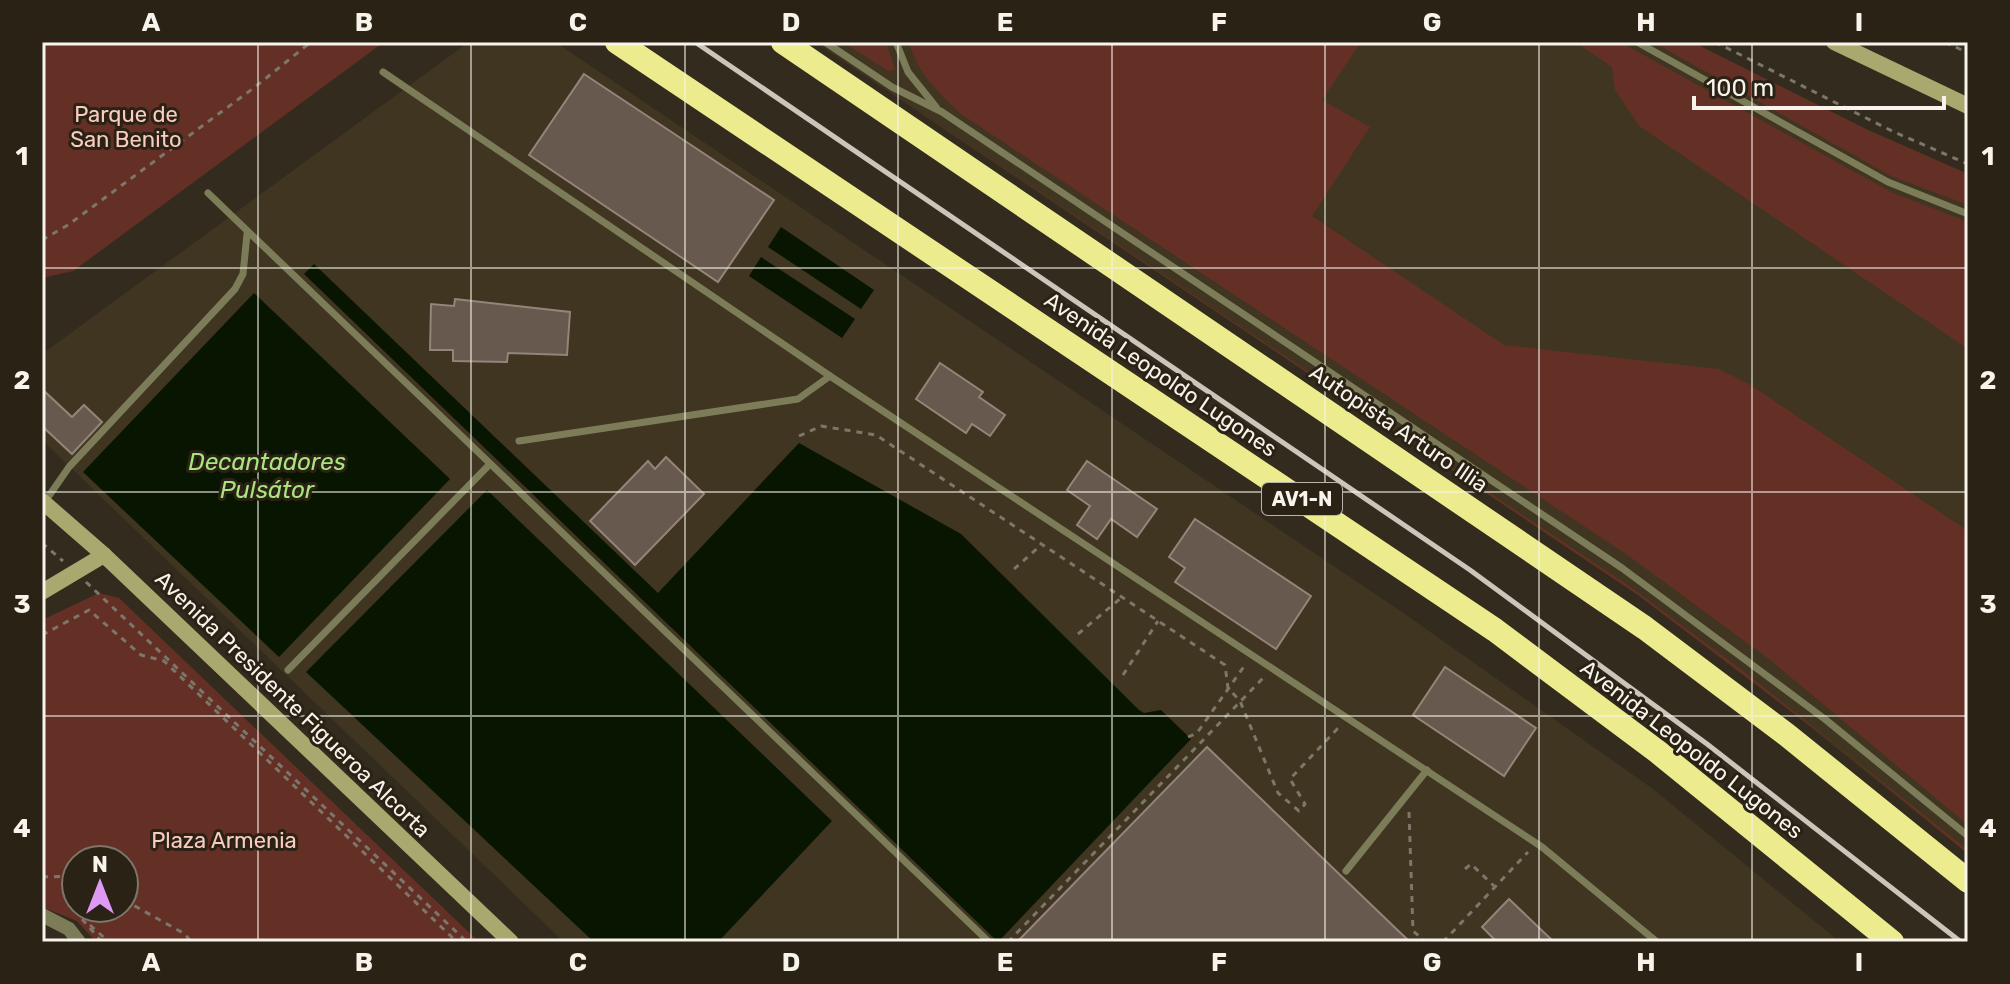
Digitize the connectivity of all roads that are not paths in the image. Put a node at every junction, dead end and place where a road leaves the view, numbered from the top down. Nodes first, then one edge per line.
1 (617, 42) edge
2 (783, 42) edge
3 (825, 42) edge
4 (896, 42) edge
5 (1637, 42) edge
6 (1834, 42) edge
7 (383, 72) dead end
8 (1968, 106) edge
9 (942, 112) junction
10 (208, 193) dead end
11 (1968, 214) edge
12 (247, 234) junction
13 (830, 376) junction
14 (519, 441) dead end
15 (489, 465) junction
16 (43, 502) edge
17 (104, 555) junction
18 (42, 592) edge
19 (288, 670) dead end
20 (1427, 770) junction
21 (1968, 836) edge
22 (1346, 871) dead end
23 (1968, 881) edge
24 (42, 915) edge
25 (79, 942) edge
26 (511, 942) edge
27 (989, 942) edge
28 (1657, 942) edge
29 (1892, 942) edge

1 - 29 highway, Avenida Leopoldo Lugones / AV1-N
2 - 23 highway, Autopista Arturo Illia
3 - 9 lane
4 - 9 lane
5 - 11 lane
6 - 8 main road
7 - 13 lane
9 - 21 lane
10 - 12 lane
12 - 15 lane
12 - 16 lane
13 - 14 lane
13 - 20 lane
15 - 19 lane
15 - 27 lane
16 - 17 main road, Avenida Presidente Figueroa Alcorta
17 - 18 main road
17 - 26 main road, Avenida Presidente Figueroa Alcorta
20 - 22 lane
20 - 28 lane
24 - 25 street

